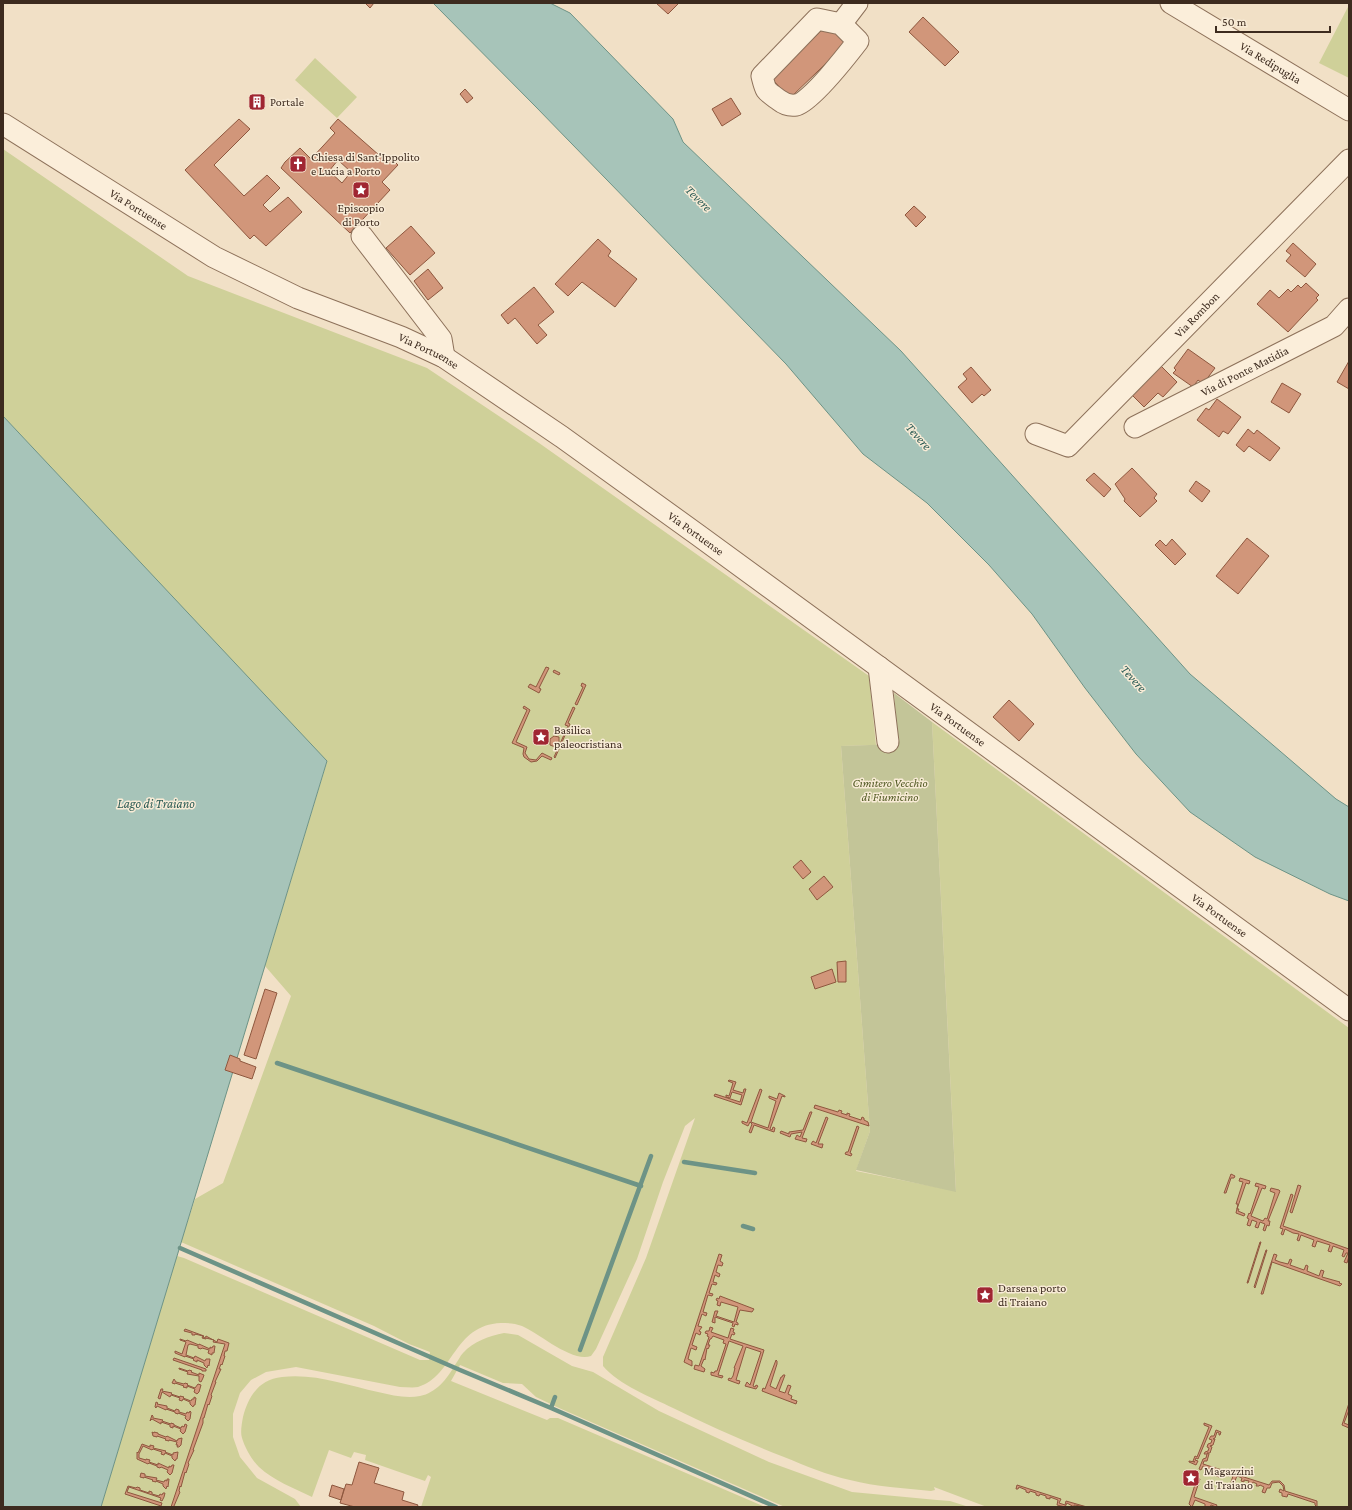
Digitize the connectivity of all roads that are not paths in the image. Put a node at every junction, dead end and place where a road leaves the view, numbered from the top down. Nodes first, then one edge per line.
1 (857, 3) edge
2 (1171, 3) edge
3 (841, 24) junction
4 (1349, 110) edge
5 (3, 124) edge
6 (1349, 160) edge
7 (362, 236) dead end
8 (1349, 309) edge
9 (444, 357) junction
10 (1135, 427) dead end
11 (1036, 434) dead end
12 (879, 667) junction
13 (888, 742) dead end
14 (1349, 1010) edge

1 - 3 street
2 - 4 street, Via Redipuglia
3 - 3 street
5 - 9 street, Via Portuense
6 - 11 street, Via Rombon
7 - 9 street
8 - 10 street, Via di Ponte Matidia
9 - 12 street, Via Portuense
12 - 13 street
12 - 14 street, Via Portuense

